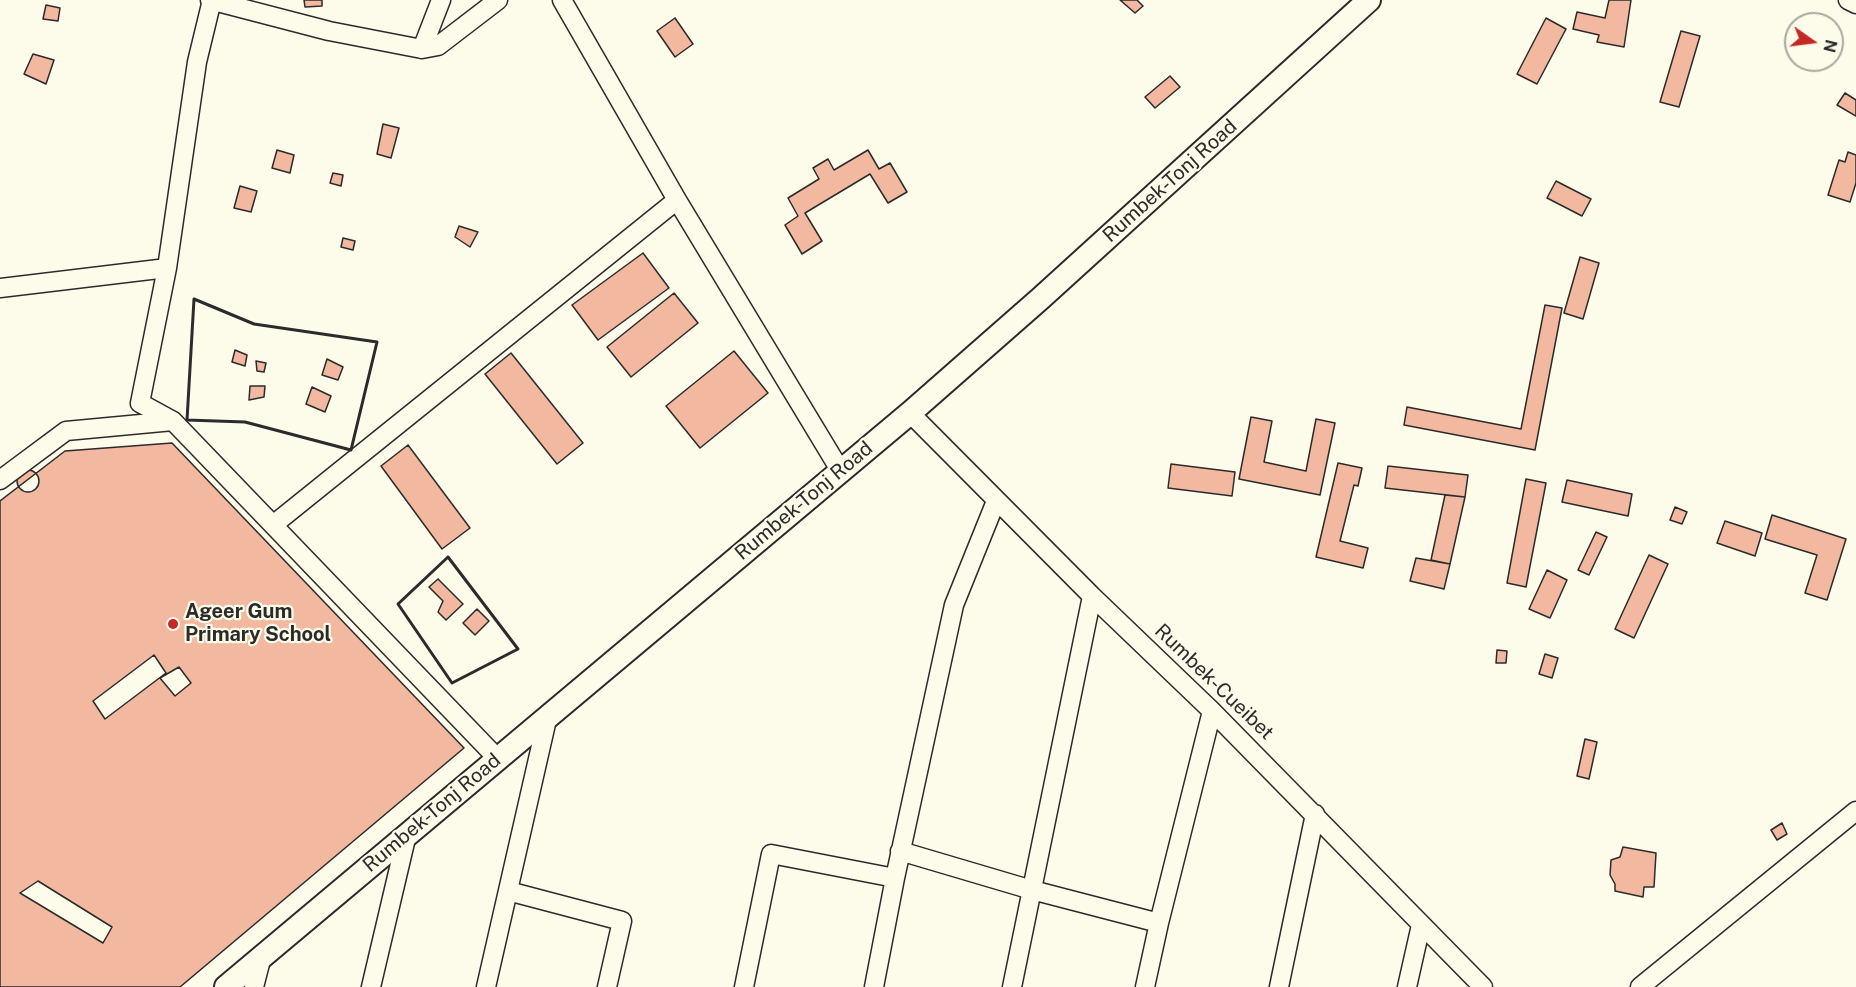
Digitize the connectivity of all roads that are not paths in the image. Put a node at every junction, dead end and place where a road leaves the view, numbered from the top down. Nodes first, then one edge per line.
1 (211, 0) edge
2 (441, 0) edge
3 (498, 0) edge
4 (562, 0) edge
5 (1369, 0) edge
6 (1848, 0) edge
7 (1856, 4) edge
8 (422, 49) junction
9 (677, 200) junction
10 (167, 268) junction
11 (0, 288) edge
12 (910, 413) junction
13 (172, 421) junction
14 (840, 470) junction
15 (0, 480) edge
16 (996, 501) junction
17 (273, 525) junction
18 (1092, 596) junction
19 (1212, 711) junction
20 (548, 715) junction
21 (497, 758) junction
22 (1856, 811) edge
23 (1315, 814) junction
24 (407, 834) junction
25 (900, 851) junction
26 (895, 878) junction
27 (1032, 890) junction
28 (508, 891) junction
29 (1159, 923) junction
30 (1421, 925) junction
31 (262, 956) junction
32 (226, 987) edge
33 (254, 987) edge
34 (371, 987) edge
35 (486, 987) edge
36 (607, 987) edge
37 (744, 987) edge
38 (874, 987) edge
39 (1012, 987) edge
40 (1145, 987) edge
41 (1279, 987) edge
42 (1407, 987) edge
43 (1483, 987) edge
44 (1640, 987) edge

1 - 8 street
1 - 10 street
2 - 8 street
3 - 8 street
4 - 9 street
5 - 12 main road, Rumbek-Tonj Road
6 - 7 street
9 - 14 street
9 - 17 street
10 - 11 street
10 - 13 street
12 - 14 main road, Rumbek-Tonj Road
12 - 16 street, Rumbek-Cueibet
13 - 15 street
13 - 17 street
14 - 20 main road, Rumbek-Tonj Road
16 - 18 street, Rumbek-Cueibet
16 - 25 street
17 - 21 street
18 - 19 street, Rumbek-Cueibet
18 - 27 street
19 - 23 street, Rumbek-Cueibet
19 - 29 street
20 - 21 main road, Rumbek-Tonj Road
20 - 28 street
21 - 24 main road, Rumbek-Tonj Road
22 - 44 street
23 - 30 street, Rumbek-Cueibet
23 - 41 street
24 - 31 main road, Rumbek-Tonj Road
24 - 34 street
25 - 26 street
25 - 27 street
26 - 37 street
26 - 38 street
27 - 29 street
27 - 39 street
28 - 35 street
28 - 36 street
29 - 40 street
30 - 42 street
30 - 43 street, Rumbek-Cueibet
31 - 32 main road, Rumbek-Tonj Road
31 - 33 street

